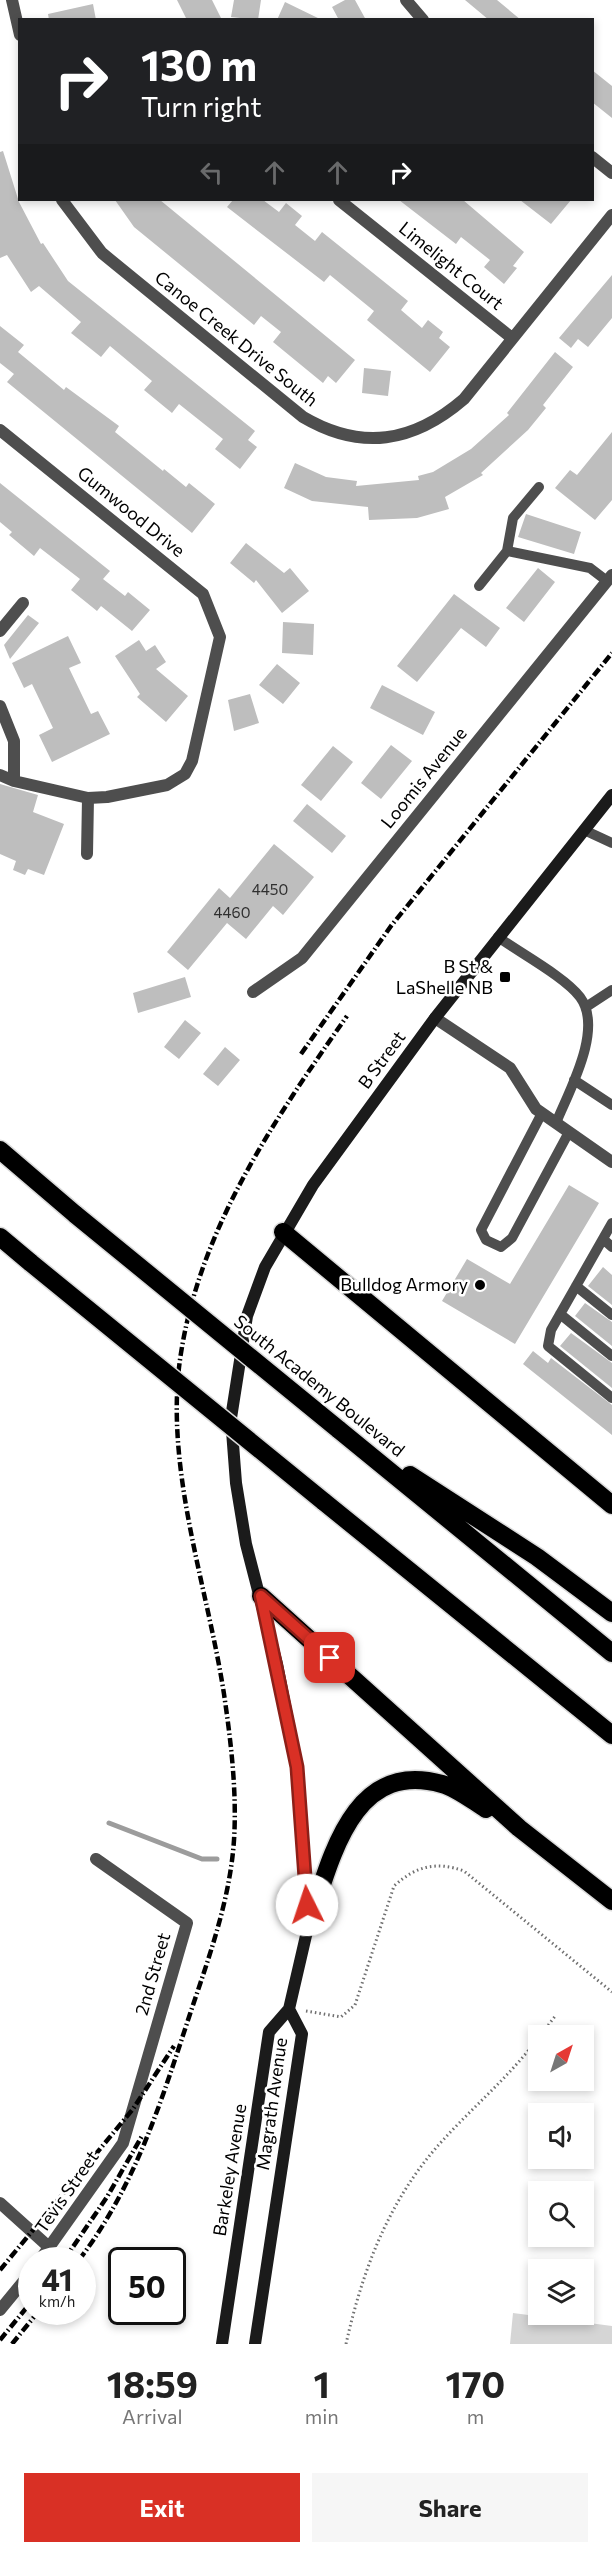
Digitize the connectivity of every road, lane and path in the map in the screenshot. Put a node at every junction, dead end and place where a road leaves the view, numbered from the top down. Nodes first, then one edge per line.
1 (12, 0) edge
2 (406, 0) edge
3 (421, 18) edge
4 (18, 26) edge
5 (594, 160) edge
6 (612, 173) edge
7 (63, 201) edge
8 (340, 201) edge
9 (612, 215) edge
10 (512, 338) junction
11 (0, 430) edge
12 (539, 487) dead end
13 (507, 551) junction
14 (609, 578) edge
15 (479, 586) dead end
16 (23, 603) dead end
17 (0, 631) edge
18 (0, 706) edge
19 (0, 775) edge
20 (14, 781) junction
21 (612, 795) edge
22 (88, 798) junction
23 (584, 830) junction
24 (612, 843) edge
25 (87, 854) dead end
26 (498, 938) junction
27 (612, 990) edge
28 (253, 992) dead end
29 (586, 1007) junction
30 (435, 1018) junction
31 (574, 1080) junction
32 (612, 1105) edge
33 (542, 1113) junction
34 (556, 1123) junction
35 (570, 1132) junction
36 (0, 1150) edge
37 (612, 1162) edge
38 (612, 1223) edge
39 (283, 1232) junction
40 (0, 1238) edge
41 (603, 1239) junction
42 (612, 1247) edge
43 (576, 1286) junction
44 (560, 1314) junction
45 (612, 1315) edge
46 (612, 1356) edge
47 (612, 1398) edge
48 (338, 1429) junction
49 (612, 1505) edge
50 (261, 1596) junction
51 (612, 1613) edge
52 (612, 1653) edge
53 (612, 1735) edge
54 (519, 1828) junction
55 (96, 1859) dead end
56 (612, 1901) edge
57 (308, 1927) junction
58 (612, 1992) edge
59 (289, 2009) junction
60 (556, 2015) dead end
61 (548, 2025) edge
62 (528, 2050) edge
63 (123, 2143) joint
64 (0, 2203) edge
65 (49, 2247) edge
66 (51, 2247) edge
67 (18, 2288) edge
68 (0, 2310) edge
69 (222, 2344) edge
70 (255, 2344) edge
71 (346, 2344) edge

1 - 4 street
2 - 3 street
5 - 6 street
7 - 10 street, Canoe Creek Drive South
8 - 10 street, Limelight Court
9 - 10 street, Canoe Creek Drive South
11 - 22 street, Gumwood Drive
12 - 13 lane
13 - 14 lane
13 - 15 lane
14 - 28 street, Loomis Avenue
16 - 17 street
18 - 20 street
19 - 20 street
20 - 22 street
21 - 23 main road, B Street
22 - 25 street
23 - 24 lane
23 - 26 main road, B Street
26 - 29 lane
26 - 30 main road, B Street
27 - 29 lane
29 - 31 lane
30 - 33 street
30 - 39 main road, B Street
31 - 32 lane
31 - 34 lane
33 - 34 street
33 - 35 lane
34 - 35 street
35 - 37 street
36 - 48 highway, South Academy Boulevard, bridge
38 - 41 lane
39 - 49 highway
39 - 50 main road, B Street
40 - 53 highway, bridge
41 - 42 lane
41 - 43 lane
43 - 44 lane
43 - 45 lane
44 - 46 lane
44 - 47 lane
48 - 51 highway
48 - 52 highway, South Academy Boulevard
50 - 54 highway
50 - 57 main road
54 - 56 highway
54 - 57 highway
55 - 63 street, 2nd Street
57 - 59 main road
58 - 59 path
59 - 69 main road, Barkeley Avenue
59 - 70 main road, Magrath Avenue
60 - 61 path
62 - 71 path
63 - 66 street, Tevis Street
64 - 65 street
67 - 68 street

